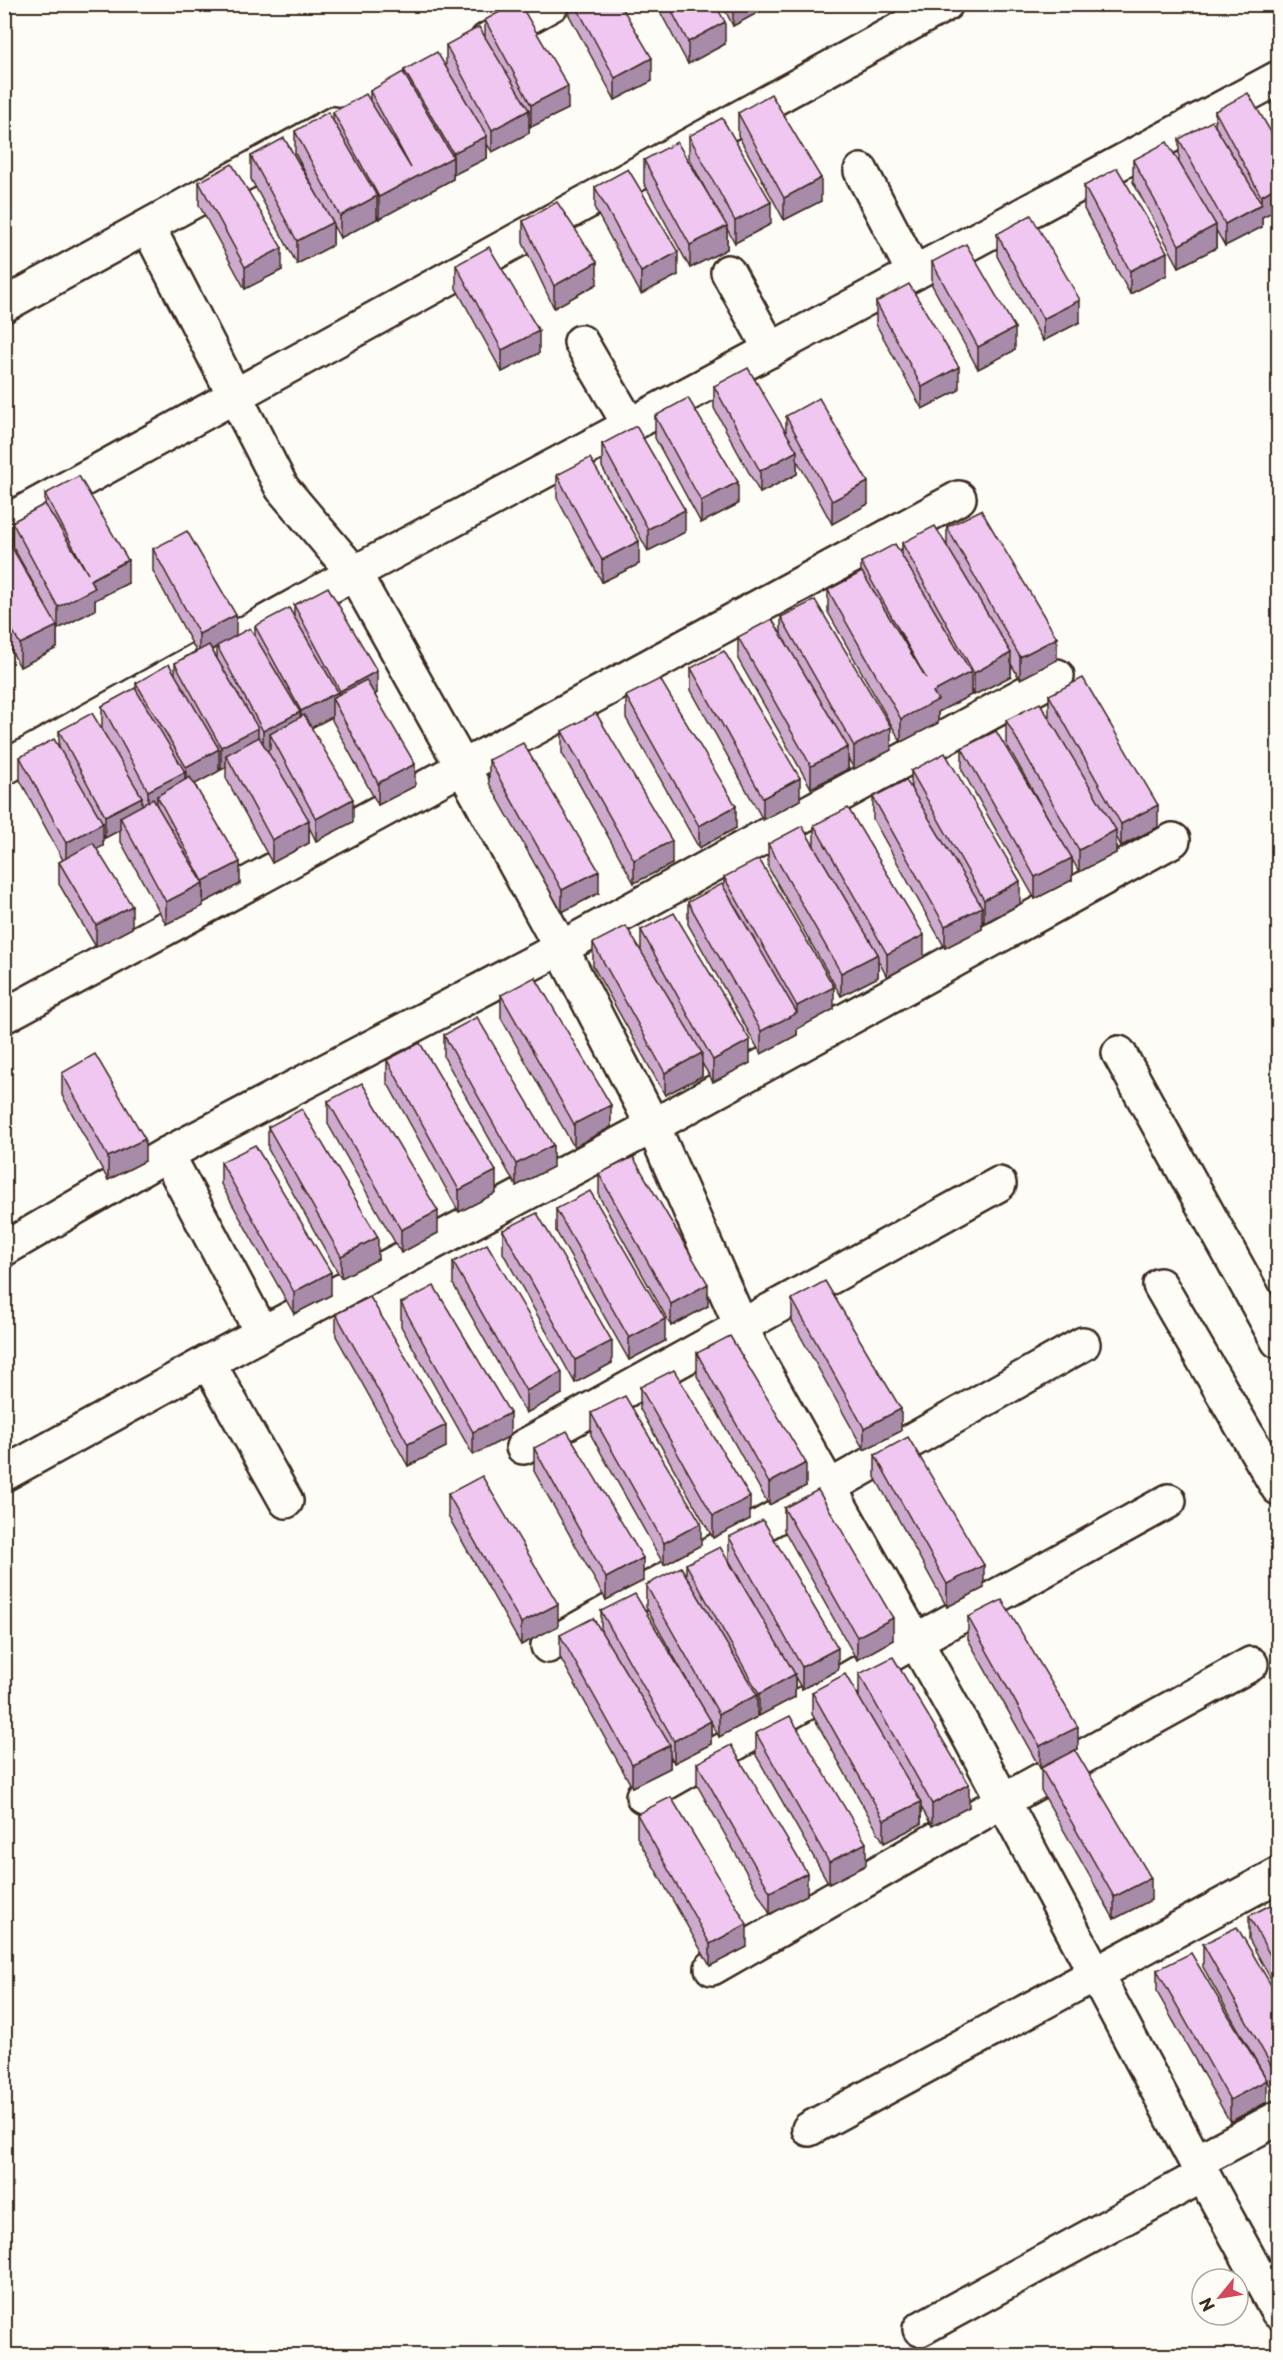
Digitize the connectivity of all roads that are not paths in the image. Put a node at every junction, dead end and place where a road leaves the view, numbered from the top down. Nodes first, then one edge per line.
1 (552, 4) edge
2 (946, 4) edge
3 (458, 56) edge
4 (1278, 78) edge
5 (365, 107) edge
6 (861, 171) dead end
7 (148, 227) junction
8 (728, 272) dead end
9 (915, 273) junction
10 (4, 306) edge
11 (581, 342) dead end
12 (771, 350) junction
13 (233, 395) junction
14 (630, 426) junction
15 (959, 498) dead end
16 (4, 523) edge
17 (354, 573) junction
18 (1057, 676) dead end
19 (4, 768) edge
20 (463, 768) junction
21 (1173, 840) dead end
22 (561, 948) junction
23 (4, 1016) edge
24 (1119, 1053) dead end
25 (653, 1126) junction
26 (167, 1154) junction
27 (999, 1184) dead end
28 (4, 1249) edge
29 (1160, 1286) dead end
30 (742, 1327) junction
31 (262, 1333) junction
32 (1278, 1341) edge
33 (1083, 1344) dead end
34 (208, 1362) junction
35 (523, 1446) dead end
36 (4, 1474) edge
37 (829, 1486) junction
38 (1278, 1488) edge
39 (286, 1501) dead end
40 (1169, 1501) dead end
41 (915, 1641) junction
42 (548, 1646) dead end
43 (1251, 1664) dead end
44 (643, 1796) dead end
45 (1004, 1801) junction
46 (1278, 1875) edge
47 (712, 1968) dead end
48 (1096, 1974) junction
49 (1278, 2118) edge
50 (809, 2129) dead end
51 (1200, 2168) junction
52 (1278, 2312) edge
53 (920, 2329) dead end

1 - 3 street
2 - 13 street
4 - 9 street
5 - 7 street
6 - 9 street
7 - 10 street
7 - 13 street
8 - 12 street
9 - 12 street
11 - 14 street
12 - 14 street
13 - 16 street
13 - 17 street
14 - 17 street
15 - 20 street
17 - 19 street
17 - 20 street
18 - 22 street
20 - 22 street
20 - 23 street
21 - 25 street
22 - 25 street
22 - 26 street
24 - 32 street
25 - 30 street
25 - 31 street
26 - 28 street
26 - 31 street
27 - 30 street
29 - 38 street
30 - 35 street
30 - 37 street
31 - 34 street
33 - 37 street
34 - 36 street
34 - 39 street
37 - 41 street
37 - 42 street
40 - 41 street
41 - 44 street
41 - 45 street
43 - 45 street
45 - 47 street
45 - 48 street
46 - 48 street
48 - 50 street
48 - 51 street
49 - 51 street
51 - 52 street
51 - 53 street

